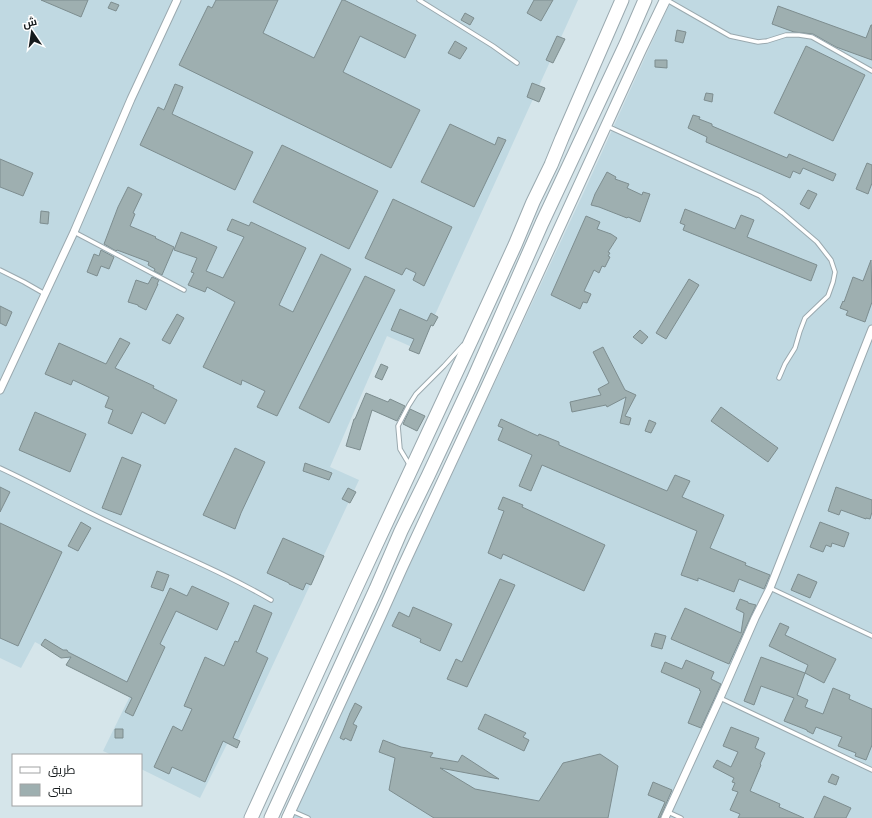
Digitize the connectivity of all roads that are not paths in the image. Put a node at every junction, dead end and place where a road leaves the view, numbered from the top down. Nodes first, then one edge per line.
1 (177, 0) edge
2 (419, 0) edge
3 (622, 0) edge
4 (645, 0) edge
5 (666, 0) edge
6 (517, 63) dead end
7 (872, 70) edge
8 (606, 126) junction
9 (74, 232) junction
10 (0, 270) edge
11 (184, 290) dead end
12 (45, 294) junction
13 (872, 329) edge
14 (484, 334) junction
15 (779, 378) dead end
16 (0, 390) edge
17 (0, 468) edge
18 (420, 472) junction
19 (770, 588) junction
20 (271, 600) dead end
21 (872, 636) edge
22 (720, 698) junction
23 (872, 770) edge
24 (258, 802) junction
25 (273, 814) edge
26 (289, 814) edge
27 (666, 815) edge
28 (251, 818) edge
29 (308, 818) edge
30 (681, 818) edge

1 - 9 street
2 - 6 lane
3 - 14 highway
4 - 14 highway
5 - 7 lane
5 - 8 main road
8 - 15 lane
8 - 26 main road
9 - 11 lane
9 - 12 street
10 - 12 lane
12 - 16 street
13 - 19 street
14 - 18 highway
14 - 18 highway
14 - 18 lane
17 - 20 lane
18 - 24 highway
18 - 25 highway
19 - 21 lane
19 - 22 street
22 - 23 lane
22 - 27 street
24 - 25 highway
24 - 28 highway
26 - 29 lane
27 - 30 lane

